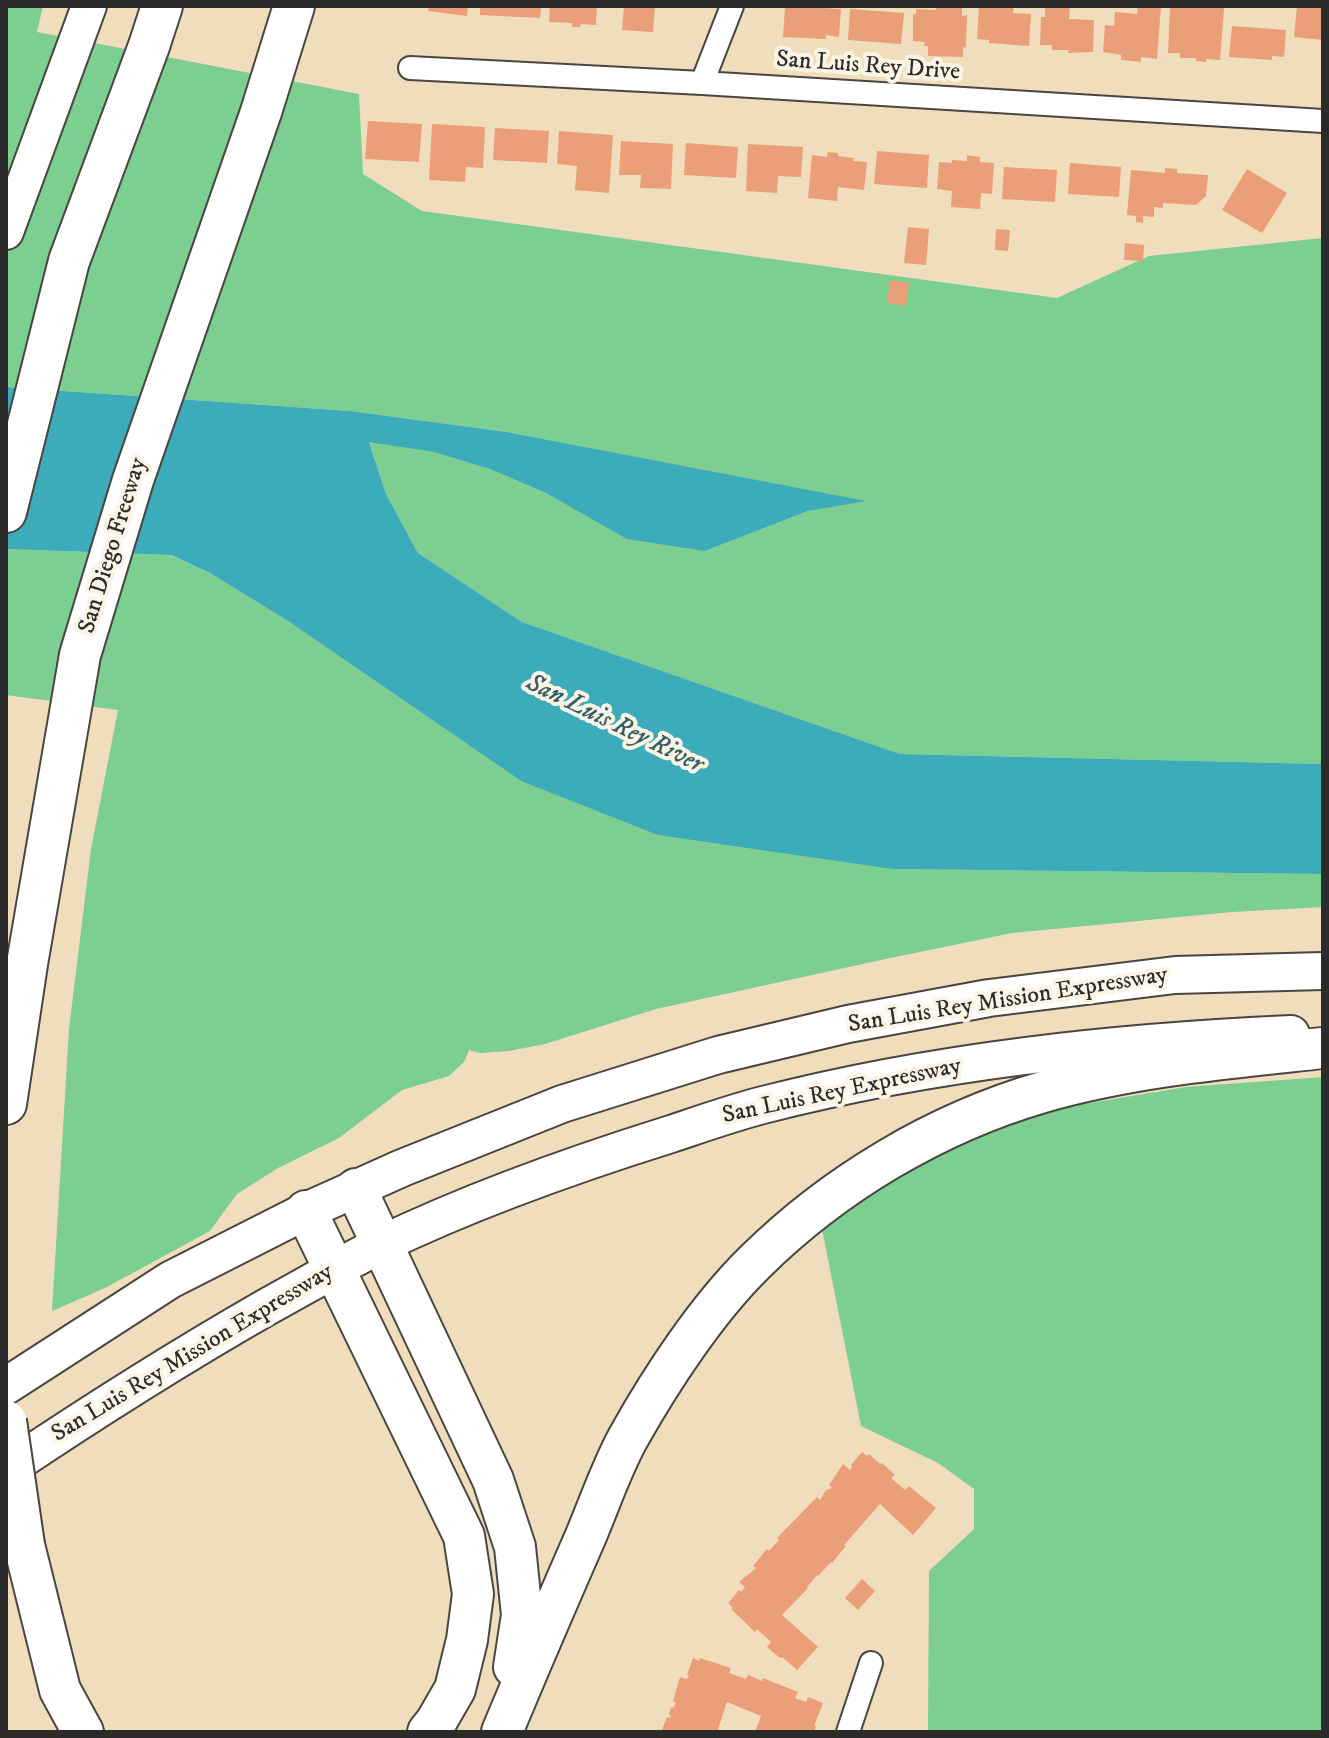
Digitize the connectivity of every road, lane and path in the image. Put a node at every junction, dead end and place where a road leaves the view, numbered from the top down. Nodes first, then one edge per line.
1 (89, 6) edge
2 (162, 6) edge
3 (294, 6) edge
4 (310, 6) edge
5 (732, 6) edge
6 (410, 68) dead end
7 (272, 74) junction
8 (702, 83) junction
9 (1323, 121) edge
10 (6, 232) edge
11 (69, 261) junction
12 (6, 416) edge
13 (6, 512) edge
14 (1323, 971) edge
15 (1323, 1034) edge
16 (1323, 1048) edge
17 (6, 1104) edge
18 (356, 1189) junction
19 (306, 1211) junction
20 (383, 1244) junction
21 (334, 1269) junction
22 (6, 1386) edge
23 (6, 1421) edge
24 (6, 1470) edge
25 (871, 1663) dead end
26 (83, 1732) edge
27 (428, 1732) edge
28 (494, 1732) edge
29 (502, 1732) edge
30 (848, 1732) edge

1 - 10 main road
2 - 11 highway
3 - 7 highway, San Diego Freeway
4 - 7 highway
5 - 8 street
6 - 8 street, San Luis Rey Drive
7 - 17 highway, San Diego Freeway
8 - 9 street, San Luis Rey Drive
11 - 12 highway
11 - 13 highway
14 - 18 highway, San Luis Rey Mission Expressway
15 - 20 highway, San Luis Rey Expressway
16 - 29 highway
18 - 19 highway, San Luis Rey Mission Expressway
18 - 20 highway
19 - 21 highway
19 - 22 highway, San Luis Rey Mission Expressway
20 - 21 highway, San Luis Rey Mission Expressway
20 - 28 highway
21 - 24 highway, San Luis Rey Mission Expressway
21 - 27 highway
23 - 26 highway, bridge
25 - 30 street

